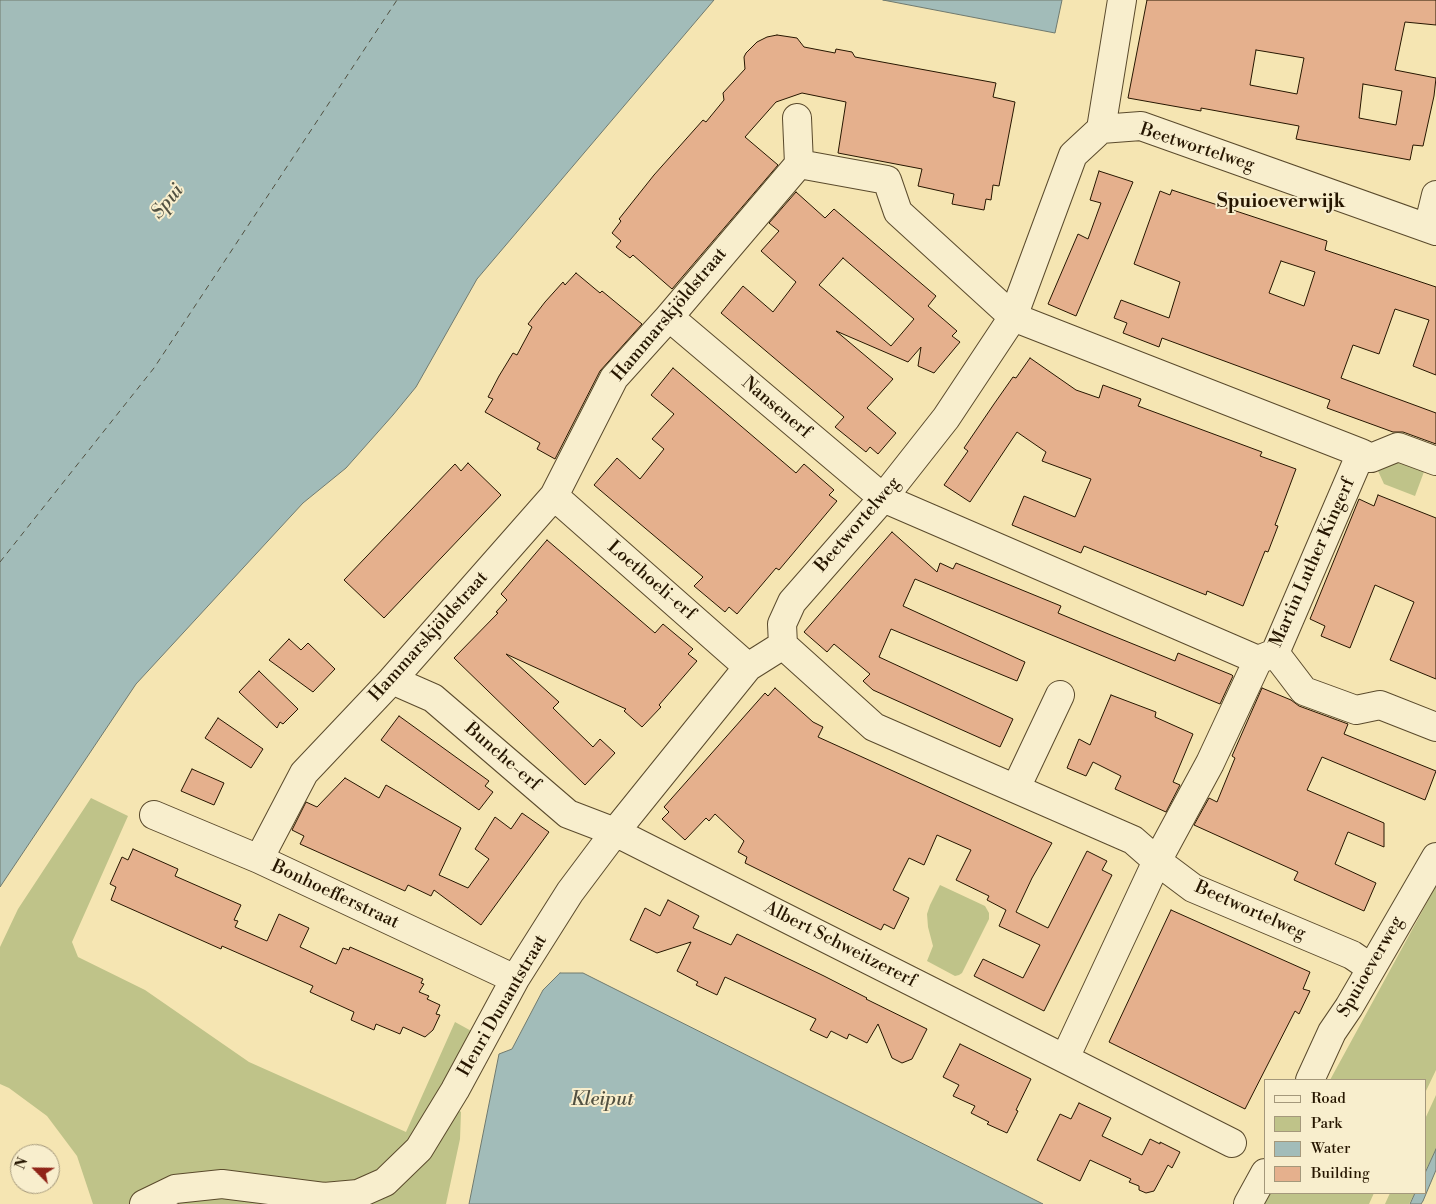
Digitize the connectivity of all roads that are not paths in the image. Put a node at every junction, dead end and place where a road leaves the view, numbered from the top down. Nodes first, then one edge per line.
1 (1122, 0) edge
2 (797, 118) dead end
3 (1101, 129) junction
4 (799, 164) junction
5 (1436, 195) edge
6 (1432, 229) edge
7 (669, 317) junction
8 (1012, 317) junction
9 (1361, 454) junction
10 (1436, 461) edge
11 (554, 496) junction
12 (883, 498) junction
13 (783, 645) junction
14 (1267, 657) junction
15 (748, 667) junction
16 (392, 680) junction
17 (1060, 695) dead end
18 (1436, 727) edge
19 (1016, 788) junction
20 (154, 815) dead end
21 (614, 832) junction
22 (1436, 857) edge
23 (259, 859) junction
24 (1157, 862) junction
25 (1370, 968) junction
26 (515, 979) junction
27 (1065, 1058) junction
28 (1310, 1079) edge
29 (1232, 1143) dead end
30 (1264, 1175) edge
31 (144, 1204) edge
32 (1248, 1204) edge

1 - 3 street
2 - 4 street
3 - 6 street, Beetwortelweg
3 - 8 street, Beetwortelweg
4 - 7 street, Hammarskjöldstraat
4 - 8 street
5 - 6 street
7 - 11 street, Hammarskjöldstraat
7 - 12 street, Nansenerf
8 - 9 street
8 - 12 street, Beetwortelweg
9 - 10 street
9 - 14 street, Martin Luther Kingerf
11 - 15 street, Loethoeli-erf
11 - 16 street, Hammarskjöldstraat
12 - 13 street, Beetwortelweg
12 - 14 street, Martin Luther Kingerf
13 - 15 street, Henri Dunantstraat
13 - 19 street, Beetwortelweg
14 - 18 street
14 - 24 street
15 - 21 street, Henri Dunantstraat
16 - 21 street, Bunche-erf
16 - 23 street, Hammarskjöldstraat
17 - 19 street
19 - 24 street, Beetwortelweg
20 - 23 street, Bonhoefferstraat
21 - 26 street, Henri Dunantstraat
21 - 27 street, Albert Schweitzererf
22 - 25 street, Spuioeverweg
23 - 26 street, Bonhoefferstraat
24 - 25 street, Beetwortelweg
24 - 27 street
25 - 28 street, Spuioeverweg
26 - 31 street, Henri Dunantstraat
27 - 29 street, Albert Schweitzererf
30 - 32 street

